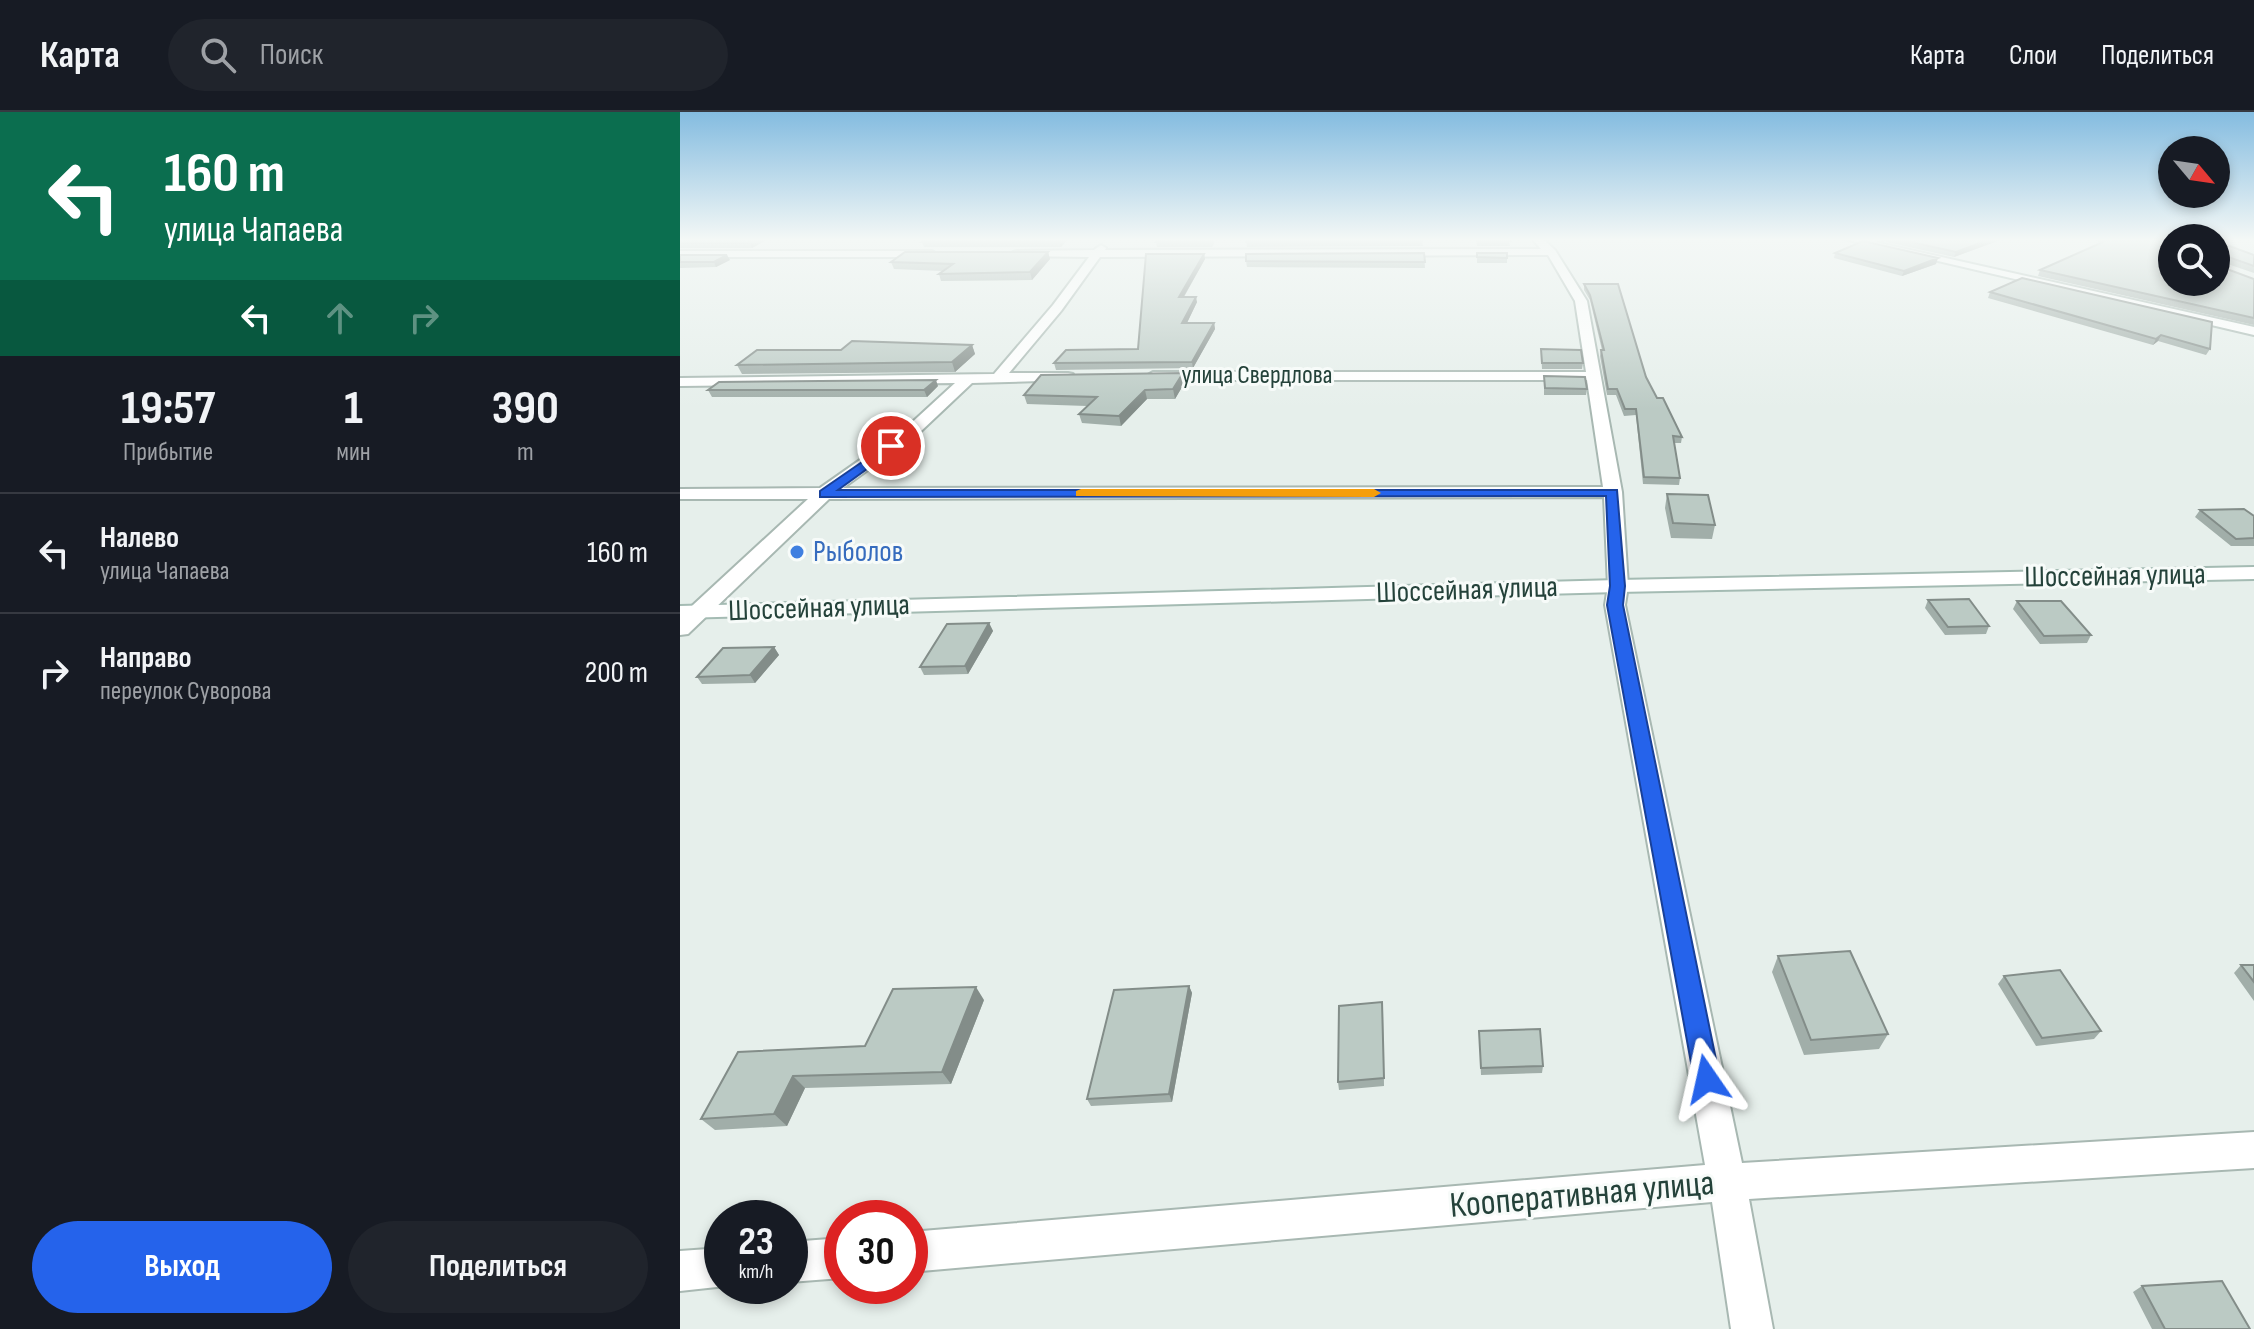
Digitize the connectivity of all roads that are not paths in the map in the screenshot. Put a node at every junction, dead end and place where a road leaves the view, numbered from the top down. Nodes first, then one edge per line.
1 (1065, 296) edge
2 (1578, 296) edge
3 (2106, 296) edge
4 (2254, 331) edge
5 (1141, 376) edge
6 (1595, 376) junction
7 (1077, 377) edge
8 (998, 378) junction
9 (967, 379) junction
10 (680, 382) edge
11 (1613, 492) junction
12 (680, 494) edge
13 (824, 494) junction
14 (2254, 573) edge
15 (1618, 586) junction
16 (689, 612) edge
17 (680, 629) edge
18 (2254, 1150) edge
19 (1727, 1182) junction
20 (928, 1250) edge
21 (704, 1269) edge
22 (680, 1271) edge
23 (1752, 1329) edge

1 - 8 street
2 - 6 street
3 - 4 street
5 - 6 street, улица Свердлова
6 - 11 street
7 - 8 street
8 - 9 street
9 - 10 street
9 - 13 street
11 - 13 street
11 - 15 street
12 - 13 street
13 - 16 street
14 - 15 street, Шоссейная улица
15 - 16 street, Шоссейная улица
15 - 19 street
16 - 17 street
18 - 19 street, Кооперативная улица
19 - 20 street, Кооперативная улица
19 - 23 street
21 - 22 street

